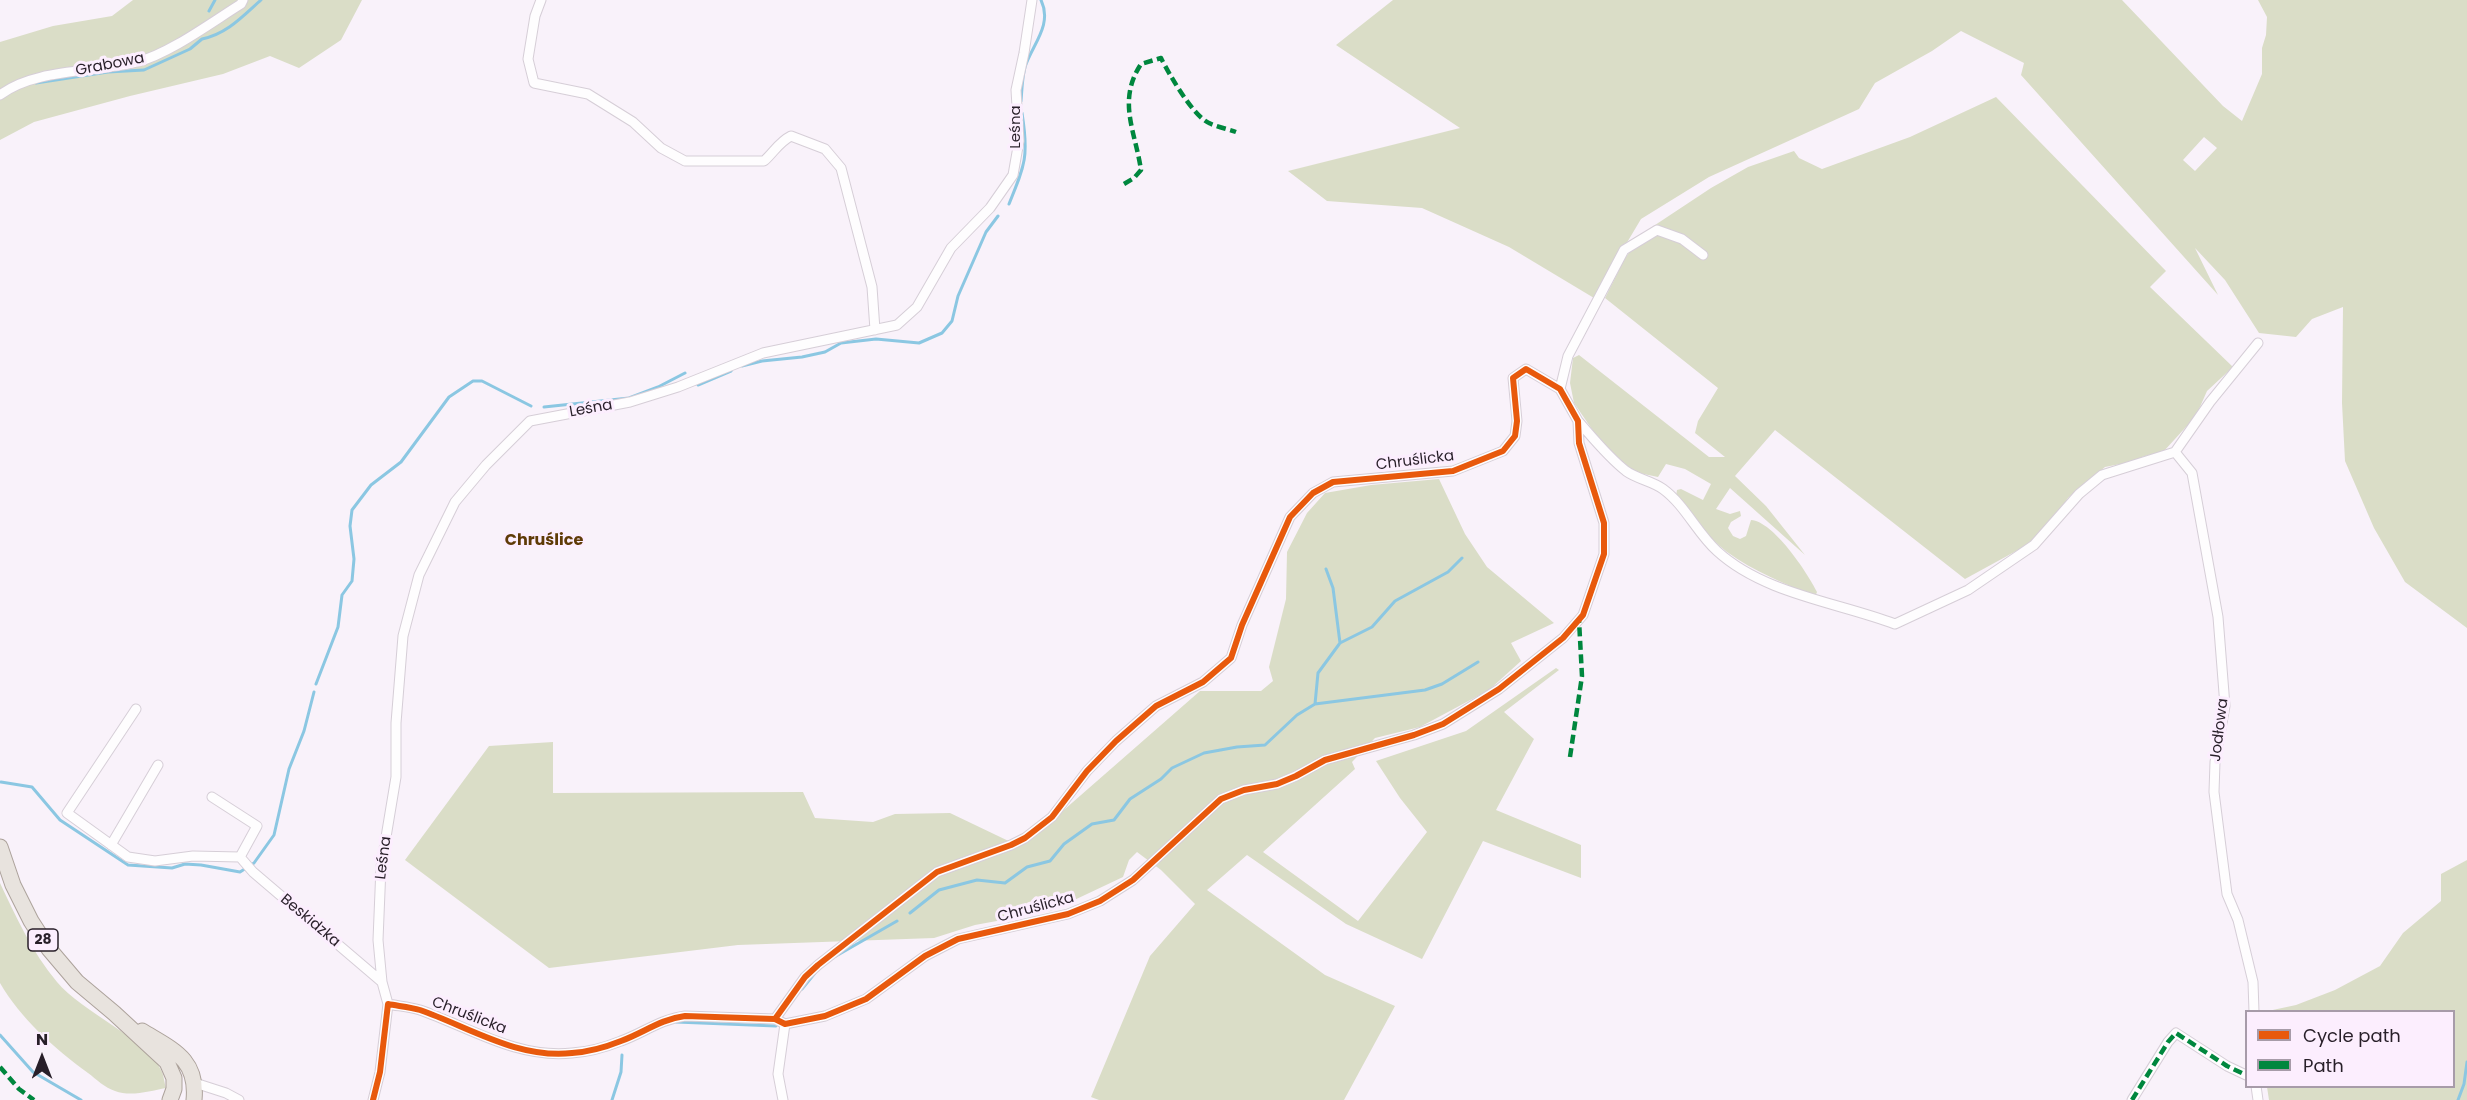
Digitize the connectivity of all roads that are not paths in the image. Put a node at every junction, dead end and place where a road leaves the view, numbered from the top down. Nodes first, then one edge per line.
1 (243, 0) edge
2 (541, 0) edge
3 (1032, 0) edge
4 (0, 95) edge
5 (1702, 255) dead end
6 (875, 330) junction
7 (2258, 343) dead end
8 (1560, 389) junction
9 (1578, 421) junction
10 (2175, 452) junction
11 (136, 709) dead end
12 (158, 765) dead end
13 (212, 797) dead end
14 (111, 845) junction
15 (0, 847) edge
16 (242, 860) junction
17 (382, 982) junction
18 (388, 1004) junction
19 (2254, 1010) edge
20 (114, 1013) junction
21 (775, 1019) junction
22 (785, 1024) junction
23 (2245, 1074) edge
24 (174, 1078) junction
25 (195, 1083) junction
26 (171, 1098) edge
27 (194, 1100) edge
28 (239, 1100) edge
29 (373, 1100) edge
30 (783, 1100) edge
31 (2132, 1100) edge

1 - 4 street, Grabowa
2 - 6 street
3 - 6 street, Leśna
5 - 8 street
6 - 17 street, Leśna
7 - 10 street
8 - 9 street, Chruślicka
8 - 21 street, Chruślicka
9 - 10 street
9 - 22 street, Chruślicka
10 - 19 street, Jodłowa
11 - 14 street
12 - 14 street
13 - 16 street
14 - 16 street
15 - 20 main road, 28
16 - 17 street, Beskidzka
17 - 18 street, Leśna
18 - 21 street, Chruślicka
18 - 29 street
20 - 24 main road, 28
20 - 25 main road, 28
21 - 22 street, Chruślicka
22 - 30 street
23 - 31 street
24 - 25 main road
24 - 26 main road
25 - 27 main road
25 - 28 street

